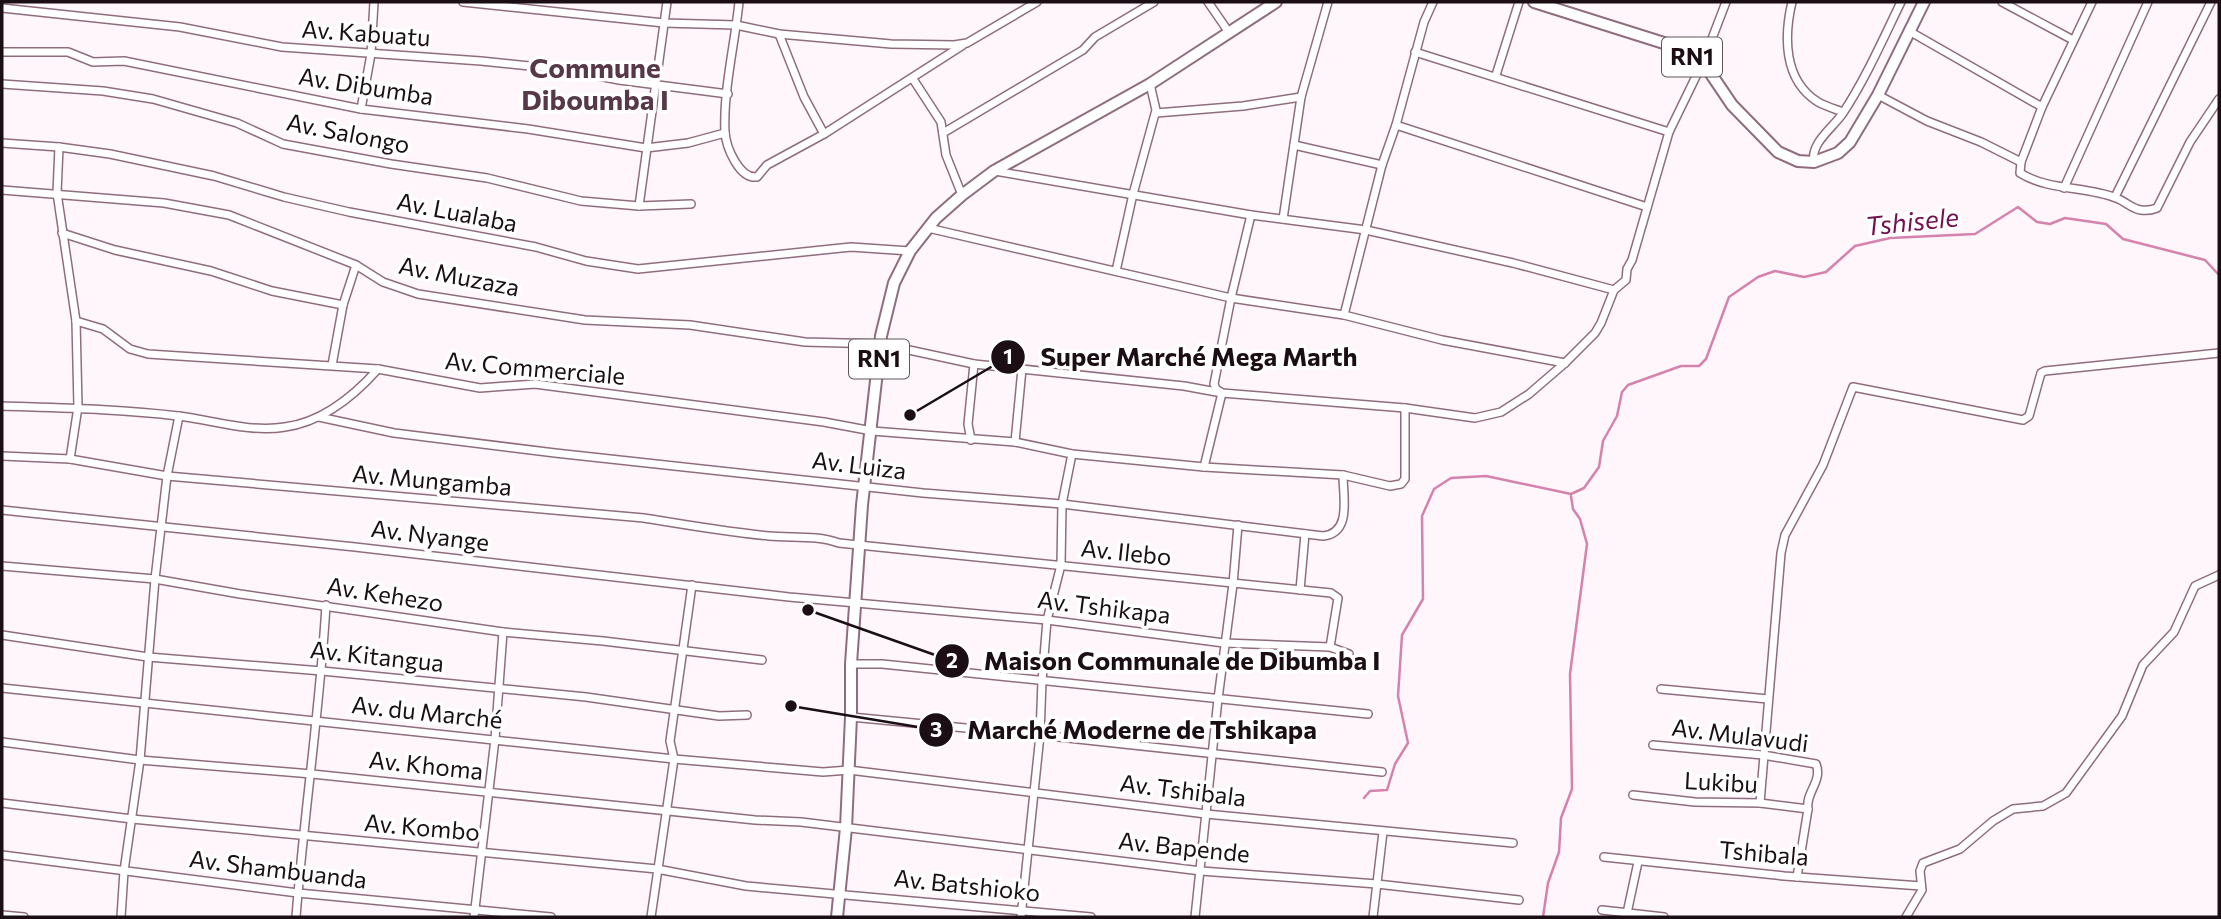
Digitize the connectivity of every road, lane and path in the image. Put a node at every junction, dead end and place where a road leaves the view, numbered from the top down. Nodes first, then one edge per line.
1 (374, 2) edge
2 (463, 2) edge
3 (667, 2) edge
4 (739, 2) edge
5 (1037, 2) edge
6 (1154, 2) edge
7 (1208, 2) edge
8 (1276, 2) edge
9 (1328, 2) edge
10 (1433, 2) edge
11 (1519, 2) edge
12 (1534, 2) edge
13 (1727, 2) edge
14 (1792, 2) edge
15 (1901, 2) edge
16 (1924, 2) edge
17 (2002, 2) edge
18 (2092, 2) edge
19 (2148, 2) edge
20 (2211, 2) edge
21 (2014, 5) edge
22 (2, 8) edge
23 (664, 23) junction
24 (736, 25) junction
25 (1228, 31) junction
26 (1909, 31) junction
27 (779, 34) junction
28 (2073, 40) junction
29 (967, 43) junction
30 (2, 52) edge
31 (1415, 52) junction
32 (371, 54) junction
33 (1703, 62) junction
34 (1496, 75) junction
35 (913, 79) junction
36 (2, 84) edge
37 (1150, 84) junction
38 (656, 85) junction
39 (728, 94) junction
40 (1878, 96) junction
41 (1301, 97) junction
42 (2219, 99) edge
43 (2042, 107) junction
44 (361, 109) junction
45 (1843, 112) junction
46 (1156, 113) junction
47 (1396, 125) junction
48 (1669, 132) junction
49 (725, 133) junction
50 (943, 133) junction
51 (824, 134) junction
52 (2, 143) edge
53 (1294, 145) junction
54 (59, 146) junction
55 (646, 148) junction
56 (1814, 162) junction
57 (2021, 162) junction
58 (1382, 165) junction
59 (994, 171) junction
60 (2064, 188) junction
61 (2, 190) edge
62 (57, 193) junction
63 (1133, 194) junction
64 (962, 195) junction
65 (2115, 197) junction
66 (691, 204) dead end
67 (639, 206) junction
68 (1647, 207) junction
69 (1251, 215) junction
70 (1283, 219) junction
71 (928, 228) junction
72 (1366, 230) junction
73 (62, 233) junction
74 (910, 251) junction
75 (356, 265) junction
76 (1116, 271) junction
77 (1614, 290) junction
78 (1231, 298) junction
79 (343, 305) junction
80 (1343, 315) junction
81 (76, 321) junction
82 (881, 344) junction
83 (2219, 354) edge
84 (1565, 363) junction
85 (974, 364) junction
86 (332, 365) junction
87 (378, 369) junction
88 (1022, 369) junction
89 (1222, 393) junction
90 (2, 406) edge
91 (78, 407) junction
92 (1405, 408) junction
93 (179, 416) junction
94 (319, 417) junction
95 (872, 431) junction
96 (971, 440) junction
97 (1014, 442) junction
98 (1072, 454) junction
99 (2, 456) edge
100 (70, 459) junction
101 (1204, 467) junction
102 (1343, 475) junction
103 (167, 477) junction
104 (864, 486) junction
105 (1062, 505) junction
106 (2, 510) edge
107 (1238, 525) junction
108 (162, 528) junction
109 (1305, 534) junction
110 (859, 543) junction
111 (1062, 565) junction
112 (2, 566) edge
113 (2219, 575) edge
114 (155, 579) junction
115 (1233, 584) junction
116 (692, 585) junction
117 (1300, 590) junction
118 (854, 603) junction
119 (326, 605) junction
120 (1047, 620) junction
121 (503, 632) junction
122 (2, 635) edge
123 (1224, 643) junction
124 (1330, 647) junction
125 (682, 650) junction
126 (1349, 654) dead end
127 (148, 657) junction
128 (762, 660) dead end
129 (851, 664) junction
130 (322, 671) junction
131 (1042, 681) junction
132 (2, 688) edge
133 (1661, 689) dead end
134 (499, 690) junction
135 (1217, 699) junction
136 (1768, 699) junction
137 (144, 705) junction
138 (674, 711) junction
139 (747, 715) dead end
140 (1368, 715) dead end
141 (851, 717) junction
142 (315, 720) junction
143 (1040, 735) junction
144 (495, 739) junction
145 (2, 742) edge
146 (1653, 745) dead end
147 (1213, 754) junction
148 (1763, 755) junction
149 (674, 759) junction
150 (140, 760) junction
151 (849, 770) junction
152 (1382, 772) dead end
153 (312, 774) junction
154 (1034, 791) junction
155 (489, 792) junction
156 (1633, 795) dead end
157 (2, 803) edge
158 (1760, 803) junction
159 (1808, 809) junction
160 (665, 811) junction
161 (1206, 814) junction
162 (132, 819) junction
163 (846, 828) junction
164 (1383, 832) junction
165 (305, 836) junction
166 (1513, 843) dead end
167 (1029, 850) junction
168 (482, 853) junction
169 (2, 855) edge
170 (1604, 857) dead end
171 (1638, 862) junction
172 (657, 869) junction
173 (124, 871) junction
174 (1201, 872) junction
175 (1797, 877) junction
176 (1377, 884) junction
177 (1921, 886) junction
178 (298, 892) junction
179 (839, 893) junction
180 (1519, 900) dead end
181 (1602, 910) dead end
182 (1627, 913) junction
183 (475, 914) edge
184 (1021, 914) edge
185 (2, 915) edge
186 (24, 917) edge
187 (121, 917) edge
188 (296, 917) edge
189 (551, 917) edge
190 (651, 917) edge
191 (837, 917) edge
192 (1091, 917) edge
193 (1195, 917) edge
194 (1373, 917) edge
195 (1664, 917) edge
196 (1906, 917) edge

1 - 32 street
2 - 23 street
3 - 23 street
4 - 24 street
5 - 29 street
6 - 50 street
7 - 25 street
8 - 25 highway, RN1
9 - 41 street
10 - 31 street
11 - 34 street
12 - 33 highway, RN1
13 - 33 street, Av. Muzaza
14 - 45 street
15 - 45 street
16 - 26 highway
17 - 21 street
18 - 28 street
19 - 60 street
20 - 65 street
21 - 28 street
22 - 32 street, Av. Kabuatu
23 - 24 street
23 - 38 street
24 - 27 street
24 - 39 street
25 - 37 highway, RN1
26 - 40 highway
26 - 43 street
27 - 29 street
27 - 51 street
28 - 43 street
29 - 35 street
30 - 44 street, Av. Dibumba
31 - 34 street
31 - 47 street
32 - 38 street, Av. Kabuatu
32 - 44 street
33 - 48 street, Av. Muzaza
33 - 56 highway, RN1
34 - 48 street
35 - 50 street
35 - 51 street
36 - 67 street, Av. Salongo
37 - 46 street
37 - 59 highway, RN1
38 - 39 street, Av. Kabuatu
38 - 55 street
39 - 49 street
40 - 56 highway
40 - 57 street
41 - 46 street
41 - 53 street
42 - 65 street
43 - 57 street
44 - 55 street, Av. Dibumba
45 - 56 street
46 - 63 street
47 - 58 street
47 - 68 street
48 - 68 street, Av. Muzaza
49 - 51 street
49 - 55 street, Av. Dibumba
50 - 64 street
52 - 54 street, Av. Lualaba
53 - 58 street
53 - 70 street
54 - 62 street
54 - 74 street, Av. Lualaba
55 - 67 street
57 - 60 street
58 - 72 street
59 - 63 street
59 - 64 highway, RN1
60 - 65 street
61 - 62 street, Av. Muzaza
62 - 73 street
62 - 75 street, Av. Muzaza
63 - 69 street
63 - 76 street
64 - 71 highway, RN1
66 - 67 street, Av. Salongo
68 - 77 street, Av. Muzaza
69 - 70 street
69 - 78 street
70 - 72 street
71 - 74 highway, RN1
71 - 76 street
72 - 77 street
72 - 80 street
73 - 79 street
73 - 81 street
74 - 82 highway, RN1
75 - 79 street
75 - 82 street, Av. Muzaza
76 - 78 street
77 - 84 street, Av. Muzaza
78 - 80 street
78 - 89 street
79 - 86 street
80 - 84 street
81 - 86 street, Av. Commerciale
81 - 91 street
82 - 85 street, Av. Muzaza
82 - 95 highway, RN1
83 - 136 street
84 - 92 street, Av. Muzaza
85 - 88 street, Av. Muzaza
85 - 96 street
86 - 87 street, Av. Commerciale
87 - 94 street
87 - 95 street, Av. Commerciale
88 - 89 street, Av. Muzaza
88 - 97 street
89 - 92 street, Av. Muzaza
89 - 101 street
90 - 91 street
91 - 93 street
91 - 100 street
92 - 102 street, Av. Commerciale
93 - 94 street
93 - 103 street
94 - 104 street, Av. Luiza
95 - 96 street, Av. Commerciale
95 - 104 highway, RN1
96 - 97 street, Av. Commerciale
97 - 98 street, Av. Commerciale
98 - 101 street, Av. Commerciale
98 - 105 street
99 - 100 street, Av. Mungamba
100 - 103 street, Av. Mungamba
101 - 102 street, Av. Commerciale
102 - 109 street, Av. Luiza
103 - 108 street
103 - 110 street, Av. Mungamba
104 - 105 street, Av. Luiza
104 - 110 highway, RN1
105 - 107 street, Av. Luiza
105 - 111 street
106 - 108 street, Av. Nyange
107 - 109 street, Av. Luiza
107 - 115 street
108 - 114 street
108 - 116 street, Av. Nyange
109 - 117 street
110 - 111 street, Av. Ilebo
110 - 118 highway, RN1
111 - 115 street, Av. Ilebo
111 - 120 street
112 - 114 street, Av. Kehezo
113 - 177 street
114 - 119 street, Av. Kehezo
114 - 127 street
115 - 117 street, Av. Ilebo
115 - 123 street
116 - 118 street, Av. Nyange
116 - 125 street
117 - 124 street, Av. Ilebo
118 - 120 street, Av. Tshikapa
118 - 129 highway, RN1
119 - 121 street, Av. Kehezo
119 - 130 street
120 - 123 street, Av. Tshikapa
120 - 131 street
121 - 125 street, Av. Kehezo
121 - 134 street
122 - 127 street, Av. Kitangua
123 - 124 street, Av. Tshikapa
123 - 135 street
124 - 126 street, Av. Tshikapa
125 - 128 street, Av. Kehezo
125 - 138 street
127 - 130 street, Av. Kitangua
127 - 137 street
129 - 131 street
129 - 141 highway, RN1
130 - 134 street, Av. Kitangua
130 - 142 street
131 - 135 street
131 - 143 street
132 - 137 street, Av. du Marché
133 - 136 street
134 - 138 street, Av. Kitangua
134 - 144 street
135 - 140 street
135 - 147 street
136 - 148 street
137 - 142 street, Av. du Marché
137 - 150 street
138 - 139 street, Av. Kitangua
138 - 149 street
141 - 143 street
141 - 151 highway, RN1
142 - 144 street, Av. du Marché
142 - 153 street
143 - 147 street
143 - 154 street
144 - 149 street, Av. du Marché
144 - 155 street
145 - 150 street, Av. Khoma
146 - 148 street, Av. Mulavudi
147 - 152 street
147 - 161 street
148 - 158 street
148 - 159 street, Av. Mulavudi
149 - 151 street, Av. du Marché
149 - 160 street
150 - 153 street, Av. Khoma
150 - 162 street
151 - 154 street, Av. Tshibala
151 - 163 highway, RN1
153 - 155 street, Av. Khoma
153 - 165 street
154 - 161 street, Av. Tshibala
154 - 167 street
155 - 160 street, Av. Khoma
155 - 168 street
156 - 158 street, Lukibu
157 - 162 street, Av. Kombo
158 - 159 street, Lukibu
159 - 175 street
160 - 163 street, Av. Khoma
160 - 172 street
161 - 164 street, Av. Tshibala
161 - 174 street
162 - 165 street, Av. Kombo
162 - 173 street
163 - 167 street, Av. Bapende
163 - 179 highway, RN1
164 - 166 street, Av. Tshibala
164 - 176 street
165 - 168 street, Av. Kombo
165 - 178 street
167 - 174 street, Av. Bapende
167 - 184 street
168 - 172 street, Av. Kombo
168 - 183 street
169 - 173 street, Av. Shambuanda
170 - 171 street, Tshibala
171 - 175 street, Tshibala
171 - 182 street
172 - 179 street, Av. Kombo
172 - 190 street
173 - 178 street, Av. Shambuanda
173 - 187 street
174 - 176 street, Av. Bapende
174 - 193 street
175 - 177 street, Tshibala
176 - 180 street, Av. Bapende
176 - 194 street
177 - 196 street
178 - 183 street, Av. Shambuanda
178 - 188 street
179 - 184 street, Av. Batshioko
179 - 191 highway, RN1
181 - 182 street
182 - 195 street
183 - 189 street, Av. Shambuanda
184 - 192 street, Av. Batshioko
185 - 186 street

